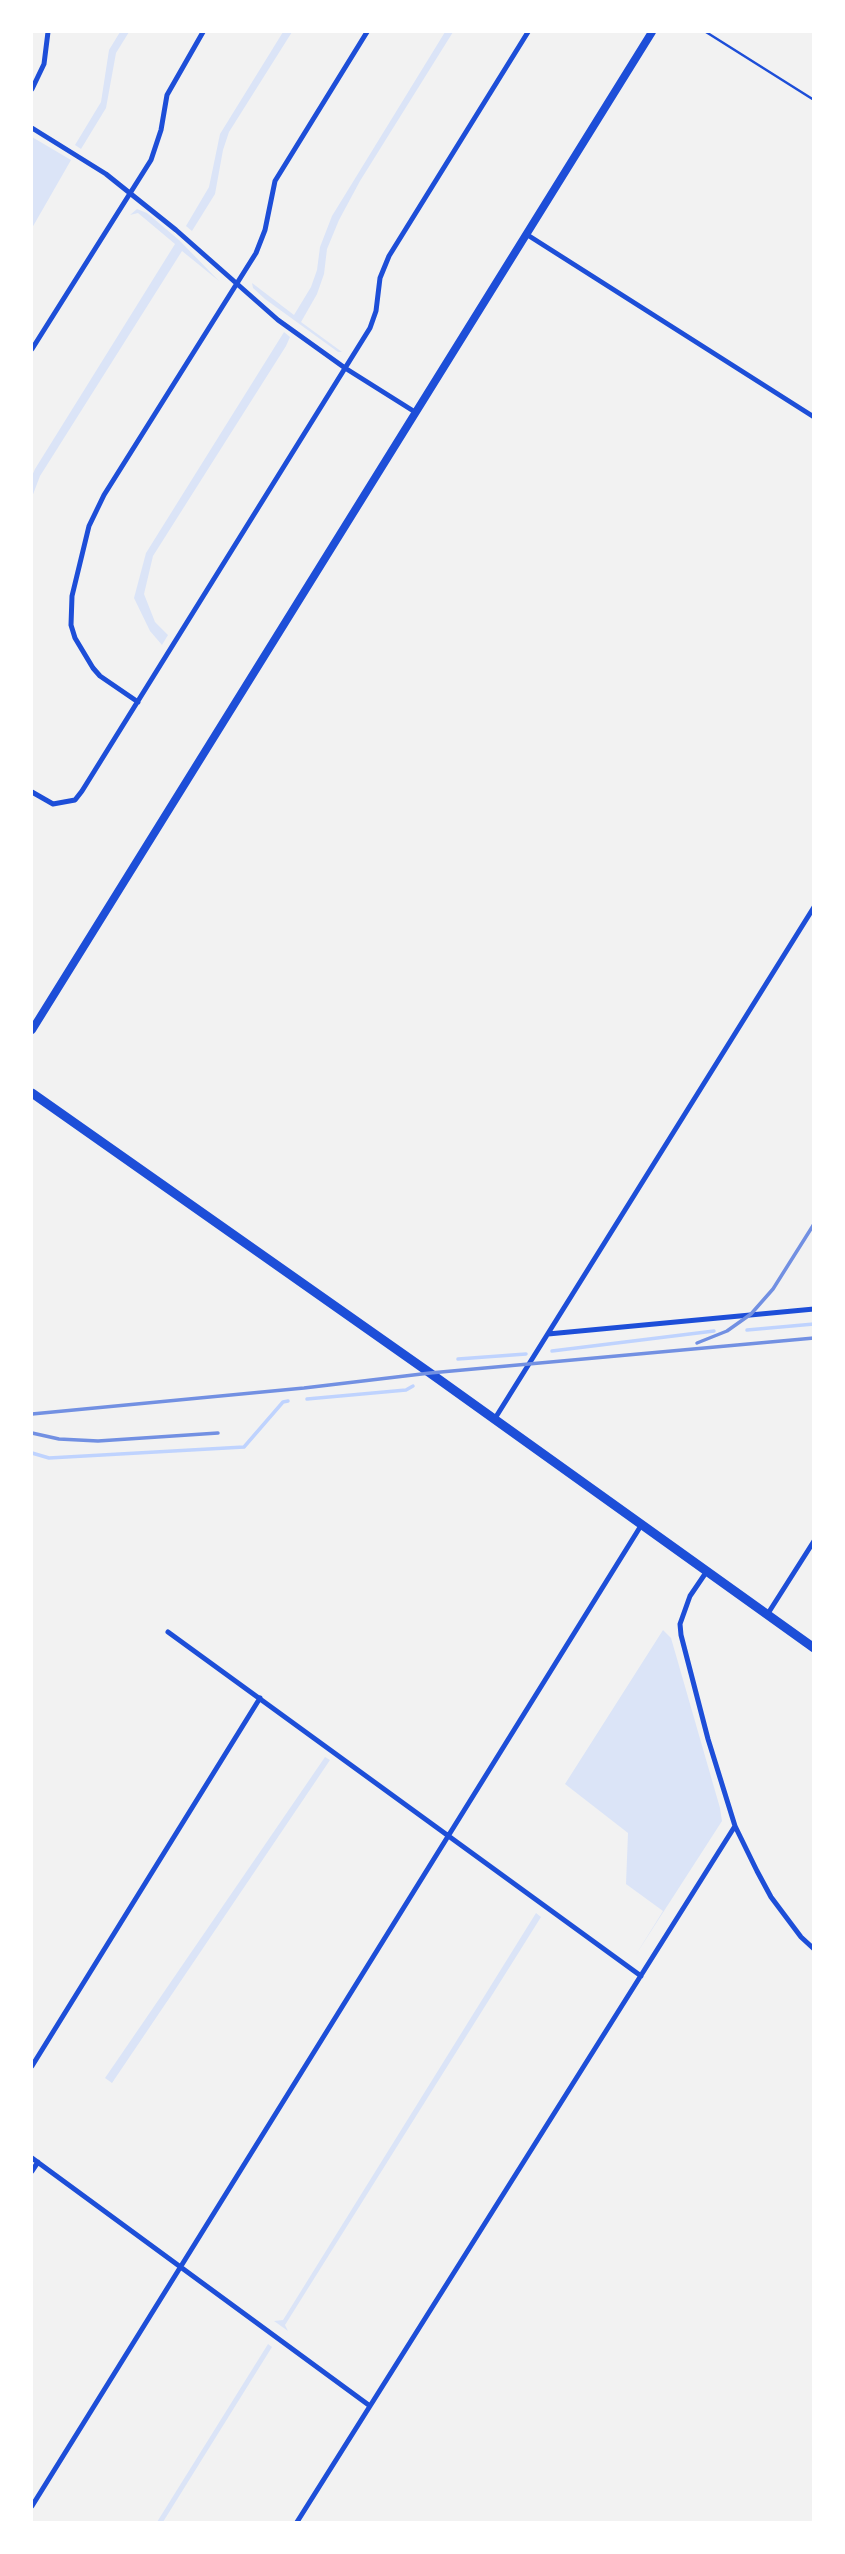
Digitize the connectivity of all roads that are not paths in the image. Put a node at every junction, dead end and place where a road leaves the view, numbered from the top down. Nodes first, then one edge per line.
1 (48, 32) edge
2 (203, 32) edge
3 (367, 32) edge
4 (528, 32) edge
5 (652, 32) edge
6 (706, 32) edge
7 (32, 89) edge
8 (814, 100) edge
9 (32, 128) edge
10 (130, 193) junction
11 (526, 234) junction
12 (236, 284) junction
13 (35, 338) edge
14 (32, 349) edge
15 (345, 368) junction
16 (415, 412) junction
17 (814, 417) edge
18 (138, 702) junction
19 (32, 792) edge
20 (814, 907) edge
21 (806, 920) junction
22 (814, 925) edge
23 (32, 1030) edge
24 (32, 1093) edge
25 (814, 1309) edge
26 (548, 1334) junction
27 (494, 1420) junction
28 (642, 1524) junction
29 (814, 1541) edge
30 (707, 1571) junction
31 (767, 1615) junction
32 (168, 1632) dead end
33 (814, 1648) edge
34 (260, 1698) junction
35 (735, 1826) junction
36 (448, 1838) junction
37 (814, 1950) edge
38 (641, 1976) junction
39 (32, 2066) edge
40 (32, 2158) edge
41 (38, 2162) junction
42 (32, 2171) edge
43 (181, 2267) junction
44 (370, 2406) junction
45 (32, 2506) edge
46 (297, 2522) edge

1 - 7 street
2 - 10 street
3 - 12 street
4 - 15 street
5 - 11 main road
6 - 8 lane
9 - 10 street
10 - 12 street
10 - 13 street
11 - 16 main road
11 - 17 street
12 - 15 street
12 - 18 street
13 - 14 street
15 - 16 street
15 - 18 street
16 - 23 main road
18 - 19 street
20 - 21 street
21 - 22 street
21 - 26 street
24 - 27 main road
25 - 26 street
26 - 27 street
27 - 28 main road
28 - 30 main road
28 - 36 street
29 - 31 street
30 - 31 main road
30 - 35 street
31 - 33 main road
32 - 34 street
34 - 36 street
34 - 39 street
35 - 37 street
35 - 38 street
36 - 38 street
36 - 43 street
38 - 44 street
40 - 41 street
41 - 42 street
41 - 43 street
43 - 44 street
43 - 45 street
44 - 46 street

